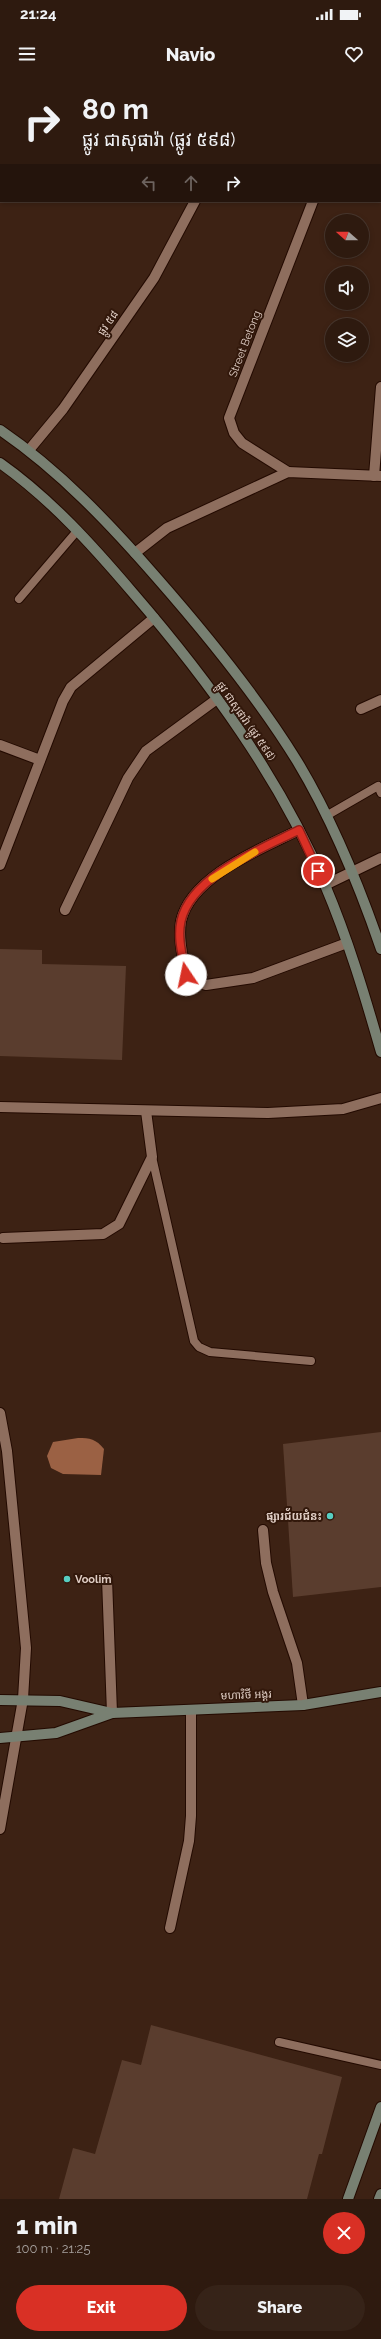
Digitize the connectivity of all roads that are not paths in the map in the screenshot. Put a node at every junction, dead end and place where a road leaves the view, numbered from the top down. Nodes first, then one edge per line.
1 (194, 202) edge
2 (314, 202) edge
3 (381, 387) edge
4 (0, 430) edge
5 (29, 450) junction
6 (0, 463) edge
7 (288, 472) junction
8 (377, 476) edge
9 (77, 531) junction
10 (135, 553) junction
11 (19, 599) dead end
12 (154, 618) junction
13 (218, 699) junction
14 (381, 700) edge
15 (361, 709) dead end
16 (0, 745) edge
17 (40, 760) junction
18 (381, 793) edge
19 (326, 816) junction
20 (299, 830) junction
21 (381, 858) edge
22 (0, 865) edge
23 (353, 873) junction
24 (325, 885) junction
25 (65, 910) dead end
26 (347, 943) junction
27 (381, 949) edge
28 (381, 1052) edge
29 (381, 1098) edge
30 (0, 1107) edge
31 (146, 1111) junction
32 (152, 1157) junction
33 (3, 1238) dead end
34 (311, 1361) dead end
35 (0, 1413) edge
36 (263, 1530) dead end
37 (107, 1579) dead end
38 (381, 1692) edge
39 (24, 1699) junction
40 (0, 1700) edge
41 (303, 1705) junction
42 (191, 1710) junction
43 (112, 1713) junction
44 (18, 1737) junction
45 (0, 1738) edge
46 (0, 1829) edge
47 (170, 1928) dead end
48 (279, 2042) dead end
49 (381, 2065) edge
50 (381, 2107) edge
51 (381, 2194) edge
52 (348, 2199) edge
53 (379, 2199) edge

1 - 5 street, ផ្លូវ ៥៨
2 - 7 street, Street Betong
3 - 8 street
4 - 5 main road, ផ្លូវ ជាសុផារ៉ា (ផ្លូវ ៥៩៨)
5 - 10 main road, ផ្លូវ ជាសុផារ៉ា (ផ្លូវ ៥៩៨)
6 - 9 main road, ផ្លូវ ជាសុផារ៉ា (ផ្លូវ ៥៩៨)
7 - 8 street
7 - 10 street
9 - 11 lane
9 - 12 main road, ផ្លូវ ជាសុផារ៉ា (ផ្លូវ ៥៩៨)
10 - 19 main road, ផ្លូវ ជាសុផារ៉ា (ផ្លូវ ៥៩៨)
12 - 13 main road, ផ្លូវ ជាសុផារ៉ា (ផ្លូវ ៥៩៨)
12 - 17 street
13 - 20 main road, ផ្លូវ ជាសុផារ៉ា (ផ្លូវ ៥៩៨)
13 - 25 street
14 - 15 street
16 - 17 street
17 - 22 street
18 - 19 lane
19 - 23 main road, ផ្លូវ ជាសុផារ៉ា (ផ្លូវ ៥៩៨)
20 - 24 main road, ផ្លូវ ជាសុផារ៉ា (ផ្លូវ ៥៩៨)
20 - 26 street
21 - 23 street
23 - 24 street
23 - 27 main road, ផ្លូវ ជាសុផារ៉ា (ផ្លូវ ៥៩៨)
24 - 26 main road, ផ្លូវ ជាសុផារ៉ា (ផ្លូវ ៥៩៨)
26 - 28 main road, ផ្លូវ ជាសុផារ៉ា (ផ្លូវ ៥៩៨)
29 - 31 street
30 - 31 street
31 - 32 street
32 - 33 street
32 - 34 lane
35 - 39 street
36 - 41 street
37 - 43 street
38 - 41 main road, មហាវិថី អង្គរ
39 - 40 main road, មហាវិថី អង្គរ
39 - 43 main road, មហាវិថី អង្គរ
39 - 44 street
41 - 42 main road, មហាវិថី អង្គរ
42 - 43 main road, មហាវិថី អង្គរ
42 - 47 street
43 - 44 main road, មហាវិថី អង្គរ
44 - 45 main road, មហាវិថី អង្គរ
44 - 46 street
48 - 49 lane
50 - 52 main road
51 - 53 main road

